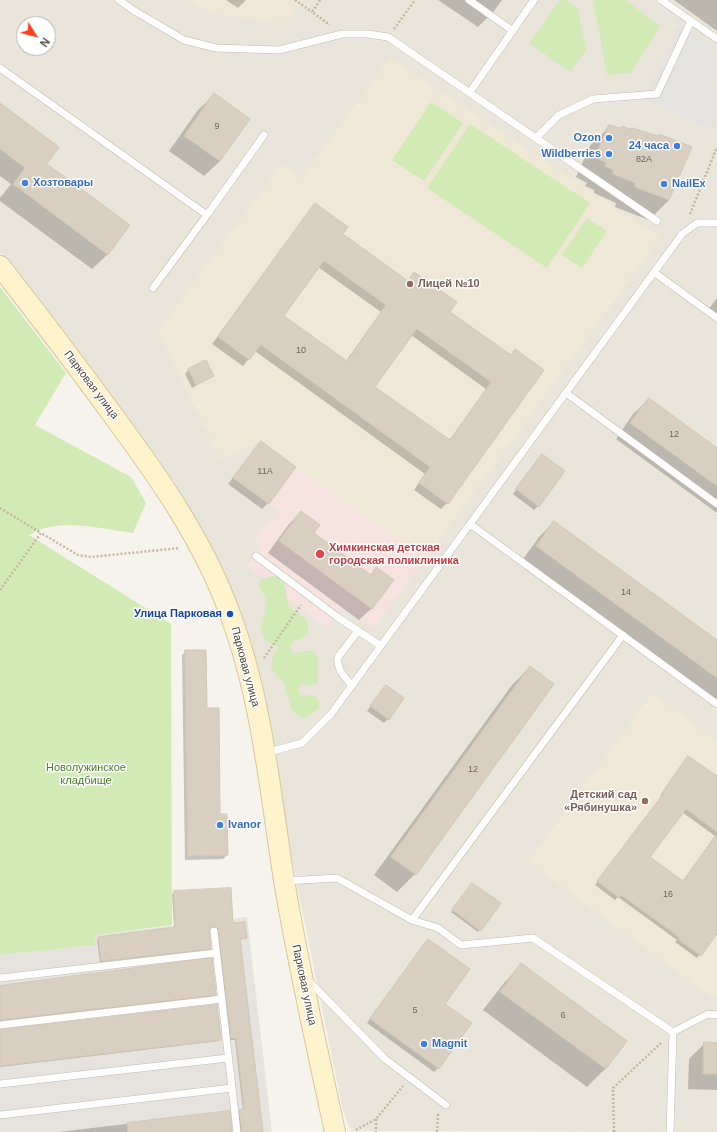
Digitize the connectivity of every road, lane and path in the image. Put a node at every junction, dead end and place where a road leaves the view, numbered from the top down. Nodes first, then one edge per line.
1 (119, 0) edge
2 (295, 0) edge
3 (320, 0) edge
4 (415, 0) edge
5 (469, 0) edge
6 (534, 0) edge
7 (661, 0) edge
8 (312, 12) junction
9 (691, 21) junction
10 (513, 31) junction
11 (342, 34) junction
12 (388, 37) junction
13 (717, 40) edge
14 (0, 68) edge
15 (470, 92) junction
16 (264, 135) dead end
17 (536, 138) junction
18 (717, 148) edge
19 (207, 215) junction
20 (657, 221) dead end
21 (717, 223) edge
22 (682, 234) junction
23 (0, 266) edge
24 (654, 273) junction
25 (153, 288) dead end
26 (717, 318) edge
27 (566, 393) junction
28 (717, 504) edge
29 (0, 508) edge
30 (470, 524) junction
31 (41, 533) junction
32 (183, 547) dead end
33 (256, 556) dead end
34 (0, 590) edge
35 (309, 595) junction
36 (358, 631) junction
37 (623, 635) junction
38 (381, 646) junction
39 (264, 658) dead end
40 (352, 686) junction
41 (717, 704) edge
42 (265, 754) junction
43 (284, 881) junction
44 (412, 920) junction
45 (214, 931) dead end
46 (216, 953) junction
47 (301, 973) junction
48 (0, 978) edge
49 (222, 999) junction
50 (717, 1015) edge
51 (0, 1025) edge
52 (673, 1032) junction
53 (228, 1058) junction
54 (410, 1078) junction
55 (0, 1084) edge
56 (232, 1088) junction
57 (446, 1105) dead end
58 (0, 1115) edge
59 (376, 1119) junction
60 (356, 1130) dead end
61 (237, 1132) edge
62 (335, 1132) edge
63 (376, 1132) edge
64 (614, 1132) edge
65 (670, 1132) edge

1 - 11 lane
2 - 8 path
3 - 8 path
4 - 12 path
5 - 10 lane
6 - 10 lane
7 - 9 lane
8 - 11 path
9 - 13 lane
9 - 17 lane
10 - 15 lane
11 - 12 lane
12 - 15 lane
14 - 19 lane
15 - 17 lane
16 - 19 lane
17 - 20 lane
18 - 22 path
19 - 25 lane
21 - 22 lane
22 - 24 lane
23 - 42 street, Парковая улица
24 - 26 lane
24 - 27 lane
27 - 28 lane
27 - 30 lane
29 - 31 path
30 - 37 lane
30 - 38 lane
31 - 32 path
31 - 34 path
33 - 35 lane
35 - 36 lane
35 - 39 path
36 - 38 lane
36 - 40 lane
37 - 41 lane
37 - 44 lane
38 - 40 lane
40 - 42 lane
42 - 43 street, Парковая улица
43 - 44 lane
43 - 47 street, Парковая улица
44 - 52 lane
45 - 46 lane
46 - 48 lane
46 - 49 lane
47 - 54 lane
47 - 62 street, Парковая улица
49 - 51 lane
49 - 53 lane
50 - 52 lane
52 - 64 path
52 - 65 lane
53 - 55 lane
53 - 56 lane
54 - 57 lane
54 - 59 path
56 - 58 lane
56 - 61 lane
59 - 60 path
59 - 63 path

